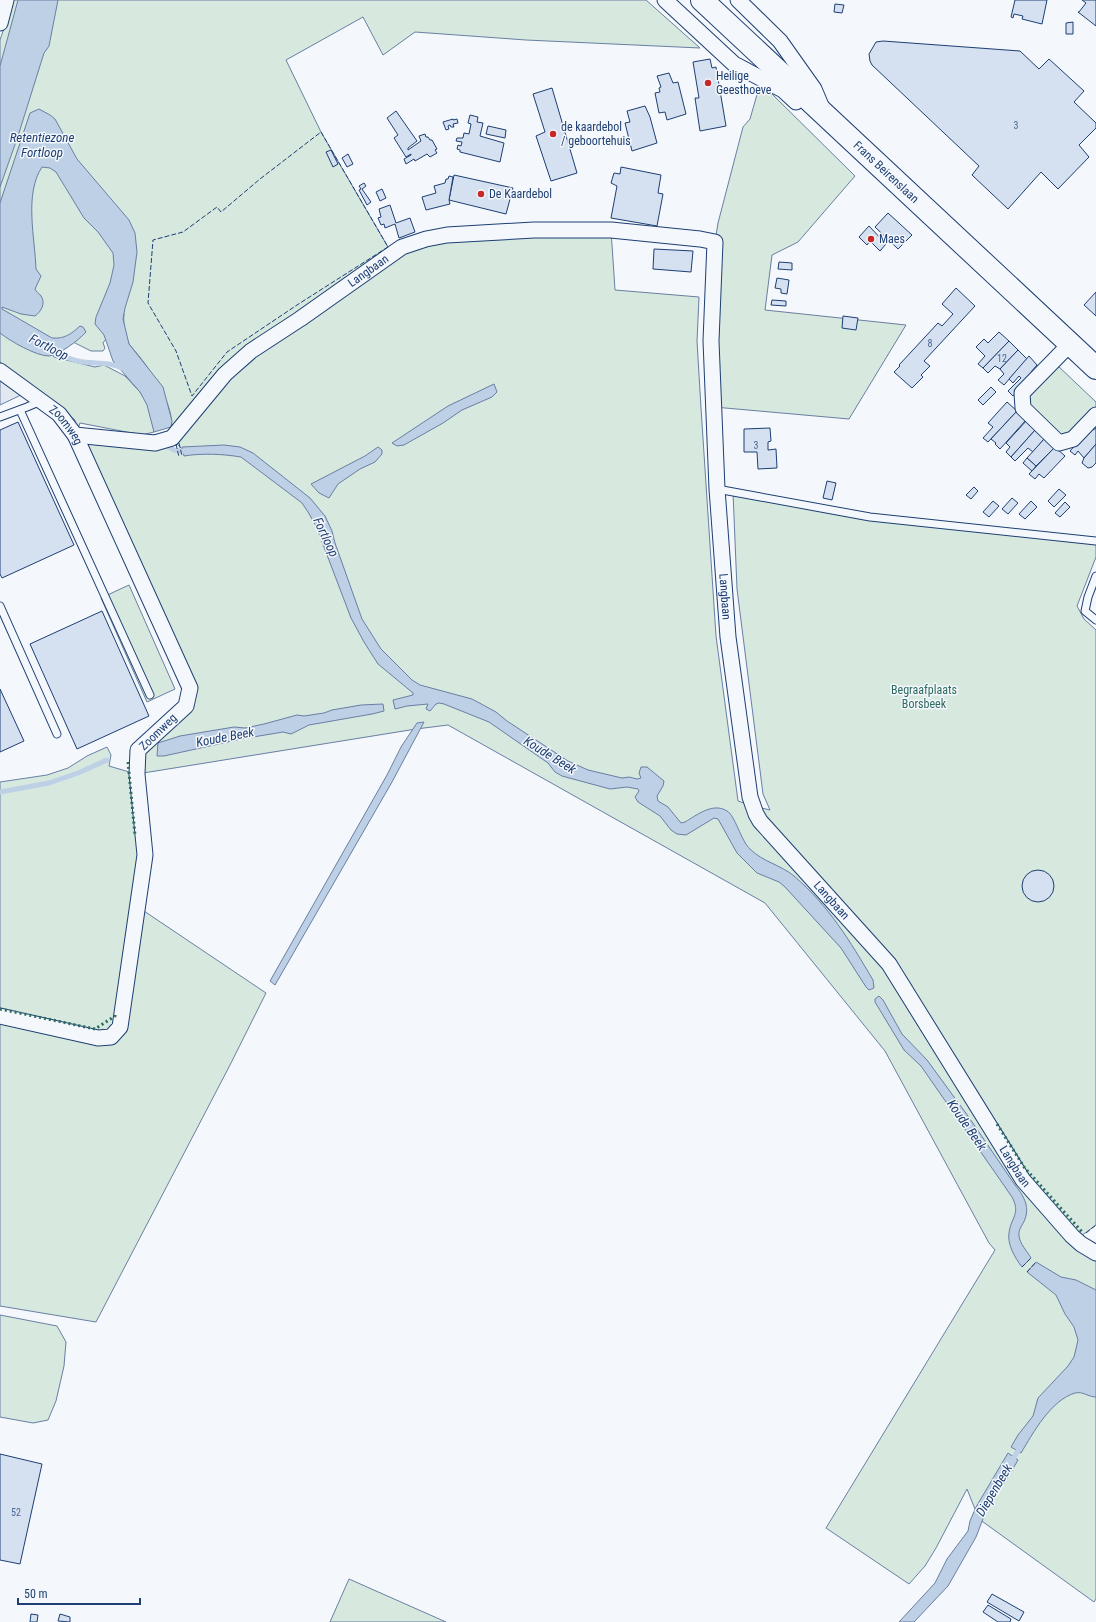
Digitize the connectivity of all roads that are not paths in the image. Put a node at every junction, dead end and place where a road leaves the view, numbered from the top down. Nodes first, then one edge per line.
1 (6, 0) edge
2 (666, 0) edge
3 (702, 0) edge
4 (738, 0) edge
5 (0, 23) edge
6 (825, 114) junction
7 (1070, 344) junction
8 (1096, 368) edge
9 (0, 370) edge
10 (41, 400) junction
11 (20, 410) junction
12 (1096, 415) edge
13 (0, 417) edge
14 (75, 435) junction
15 (717, 489) junction
16 (1096, 541) edge
17 (1096, 576) edge
18 (0, 606) edge
19 (1096, 620) edge
20 (150, 695) dead end
21 (57, 734) dead end
22 (0, 1016) edge
23 (1096, 1253) edge

1 - 5 street
2 - 6 street
3 - 6 main road, Frans Beirenslaan
4 - 6 street
6 - 7 main road, Frans Beirenslaan
7 - 8 main road, Frans Beirenslaan
7 - 12 street
9 - 10 street, Zoomweg
10 - 11 lane
10 - 14 street, Zoomweg
11 - 13 lane
11 - 20 lane
14 - 15 street, Langbaan
14 - 22 street, Zoomweg
15 - 16 lane
15 - 23 street, Langbaan
17 - 19 lane
18 - 21 lane

